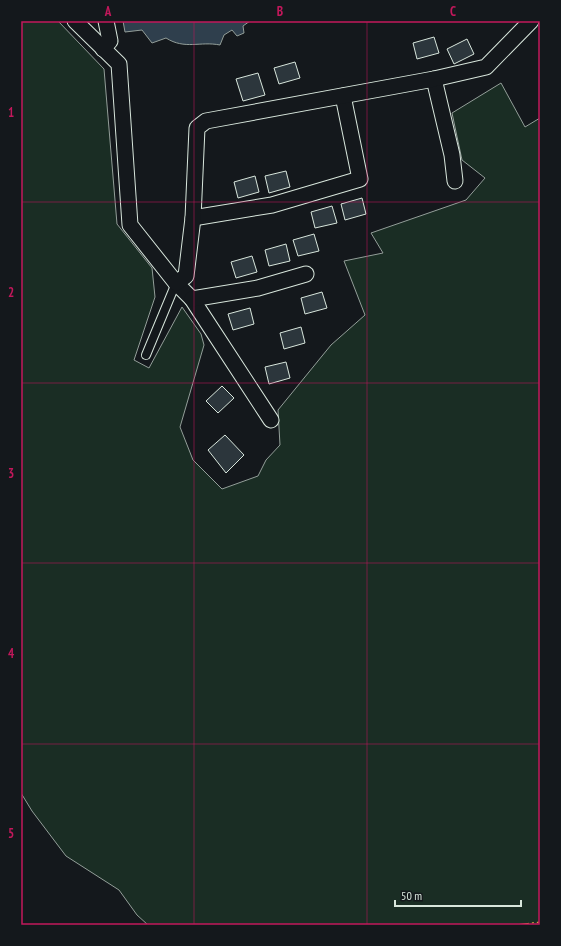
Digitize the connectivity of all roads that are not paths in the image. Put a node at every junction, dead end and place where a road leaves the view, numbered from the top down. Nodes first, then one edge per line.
1 (74, 21) edge
2 (106, 21) edge
3 (532, 21) edge
4 (103, 49) junction
5 (434, 79) junction
6 (343, 96) junction
7 (455, 182) dead end
8 (193, 218) junction
9 (306, 274) dead end
10 (176, 283) junction
11 (192, 299) junction
12 (146, 355) dead end
13 (271, 420) dead end

1 - 4 street
2 - 4 street
3 - 5 street
4 - 10 street
5 - 6 street
5 - 7 street
6 - 8 street
6 - 8 street
8 - 10 street
9 - 11 street
10 - 11 street
10 - 12 lane
11 - 13 street

